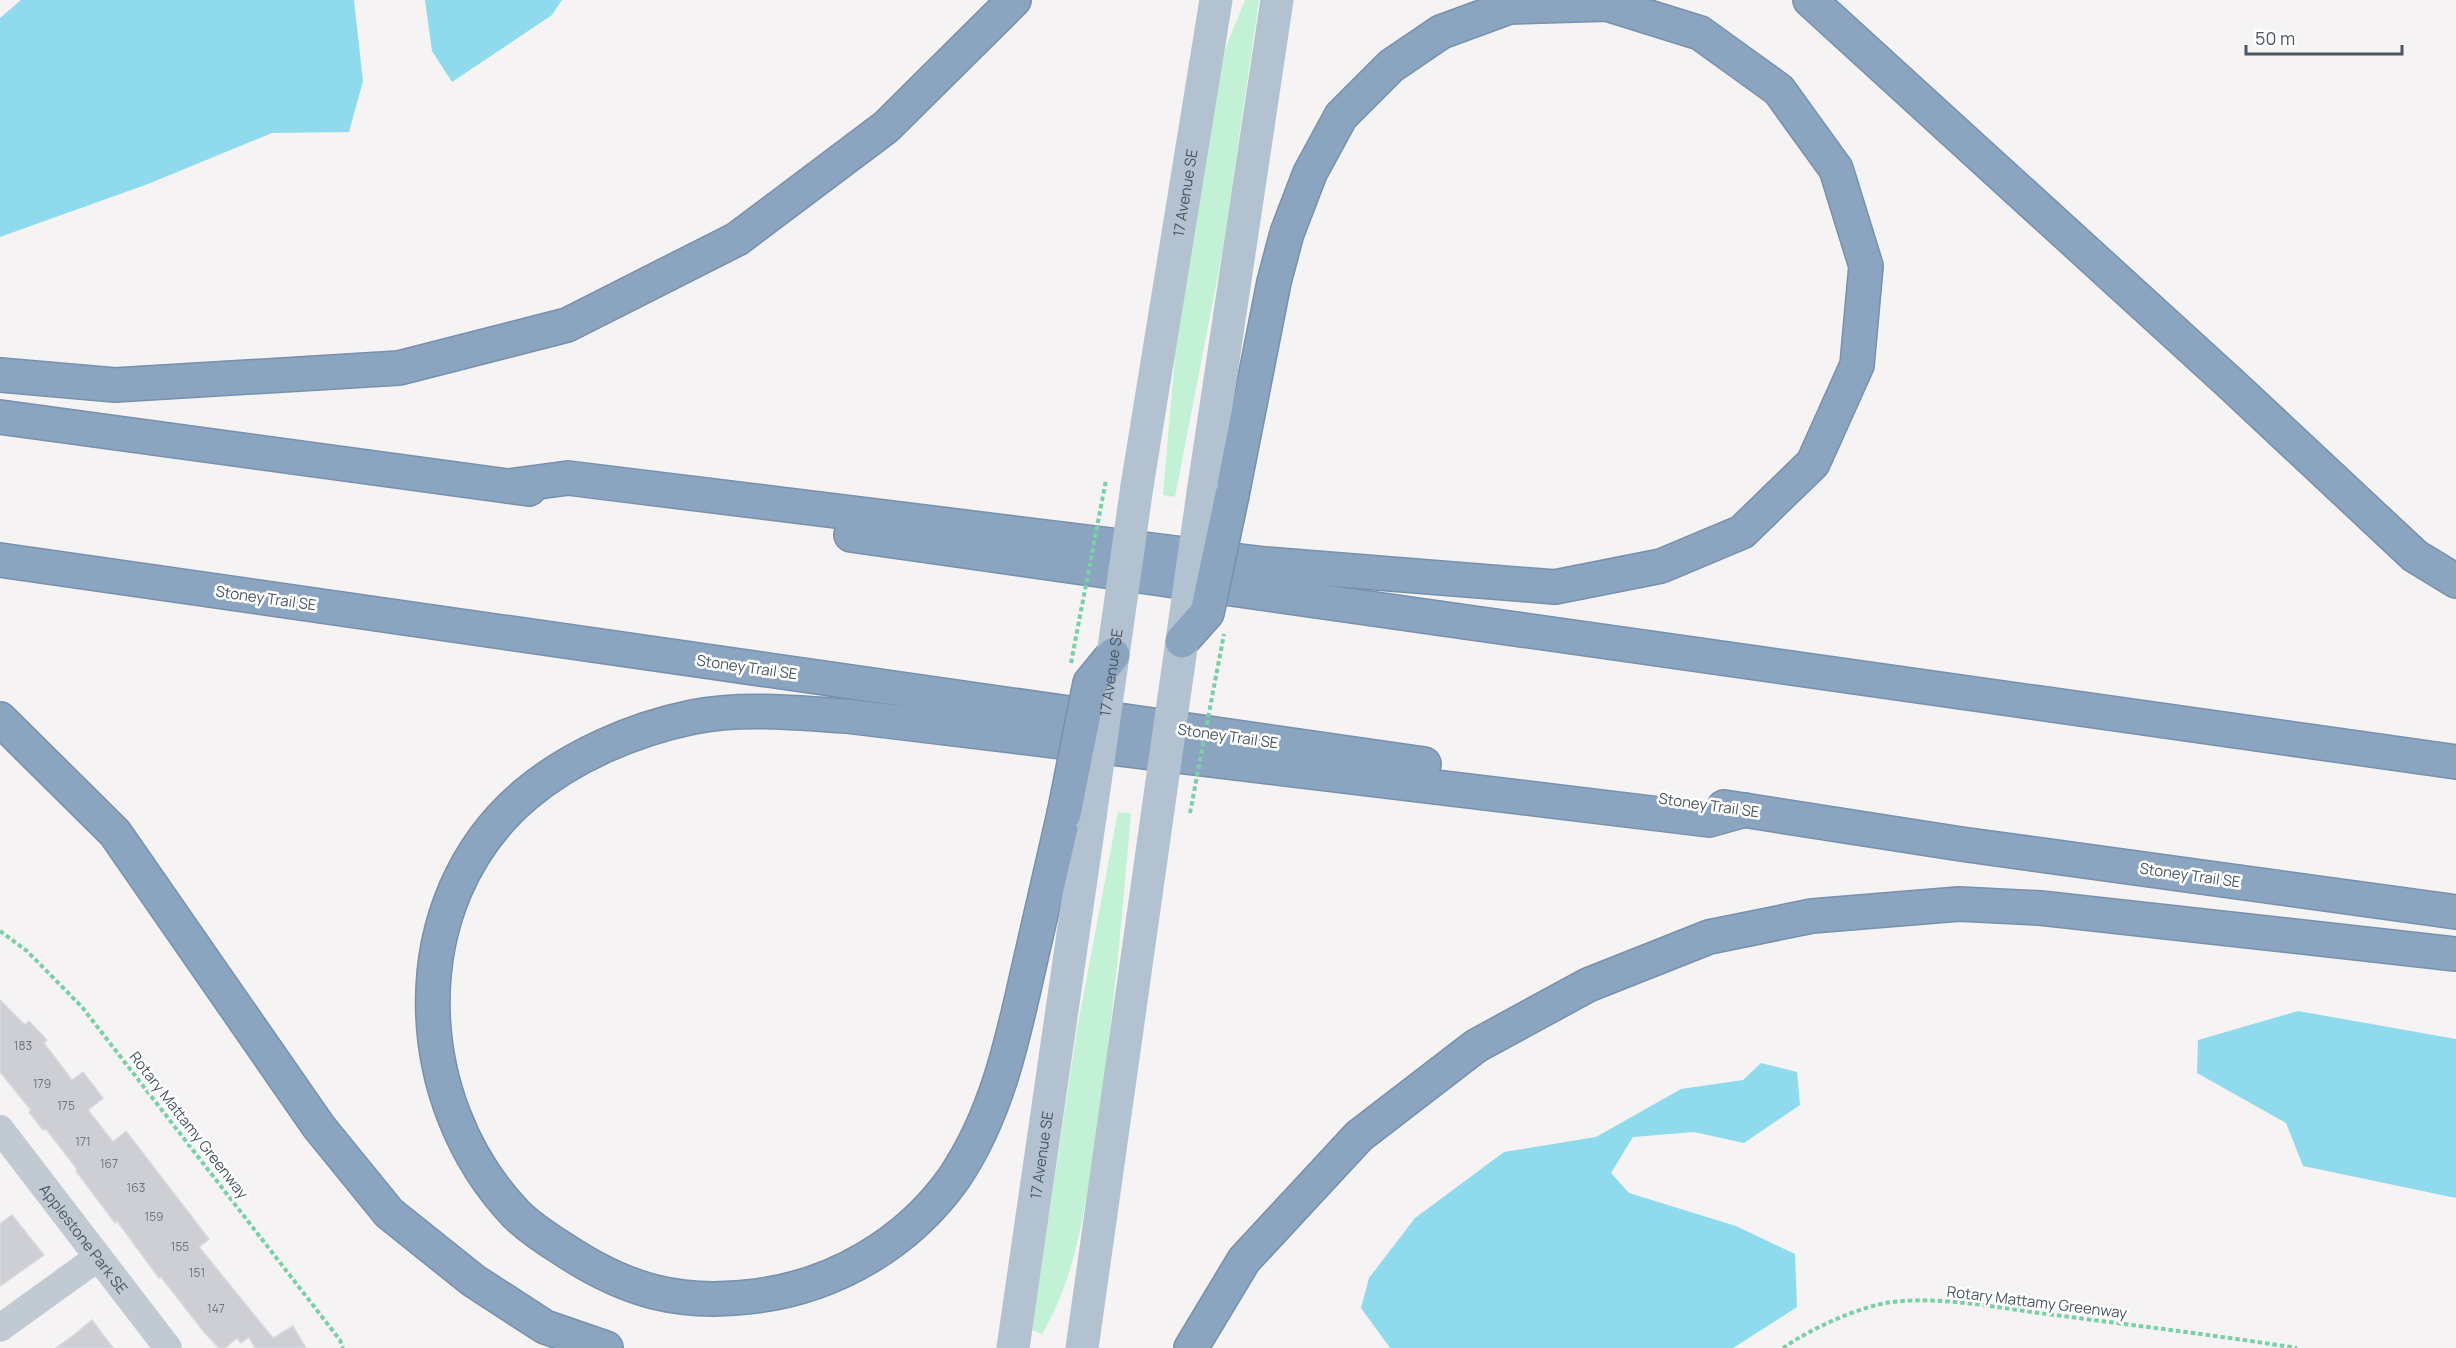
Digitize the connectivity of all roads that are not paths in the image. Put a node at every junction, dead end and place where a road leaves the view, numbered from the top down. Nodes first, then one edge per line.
1 (1014, 0) edge
2 (1216, 0) edge
3 (1277, 0) edge
4 (1810, 0) edge
5 (0, 375) edge
6 (0, 417) edge
7 (509, 486) junction
8 (1217, 494) junction
9 (0, 560) edge
10 (2456, 581) edge
11 (1182, 641) joint
12 (1113, 655) joint
13 (0, 718) edge
14 (2456, 762) edge
15 (1745, 810) junction
16 (1077, 815) junction
17 (2456, 912) edge
18 (2456, 954) edge
19 (0, 1129) edge
20 (97, 1258) junction
21 (0, 1328) edge
22 (168, 1348) edge
23 (606, 1348) edge
24 (1013, 1348) edge
25 (1082, 1348) edge
26 (1191, 1348) edge

1 - 5 highway
2 - 12 main road, 17 Avenue SE, bridge
3 - 8 main road
4 - 10 highway
6 - 7 highway
7 - 8 highway
7 - 14 highway
8 - 11 highway, bridge
9 - 15 highway, Stoney Trail SE
11 - 25 main road, bridge
12 - 16 highway, bridge
13 - 23 highway
15 - 16 highway
15 - 17 highway, Stoney Trail SE
16 - 24 main road, 17 Avenue SE
18 - 26 highway
19 - 20 street, Applestone Park SE
20 - 21 street
20 - 22 street, Applestone Park SE

